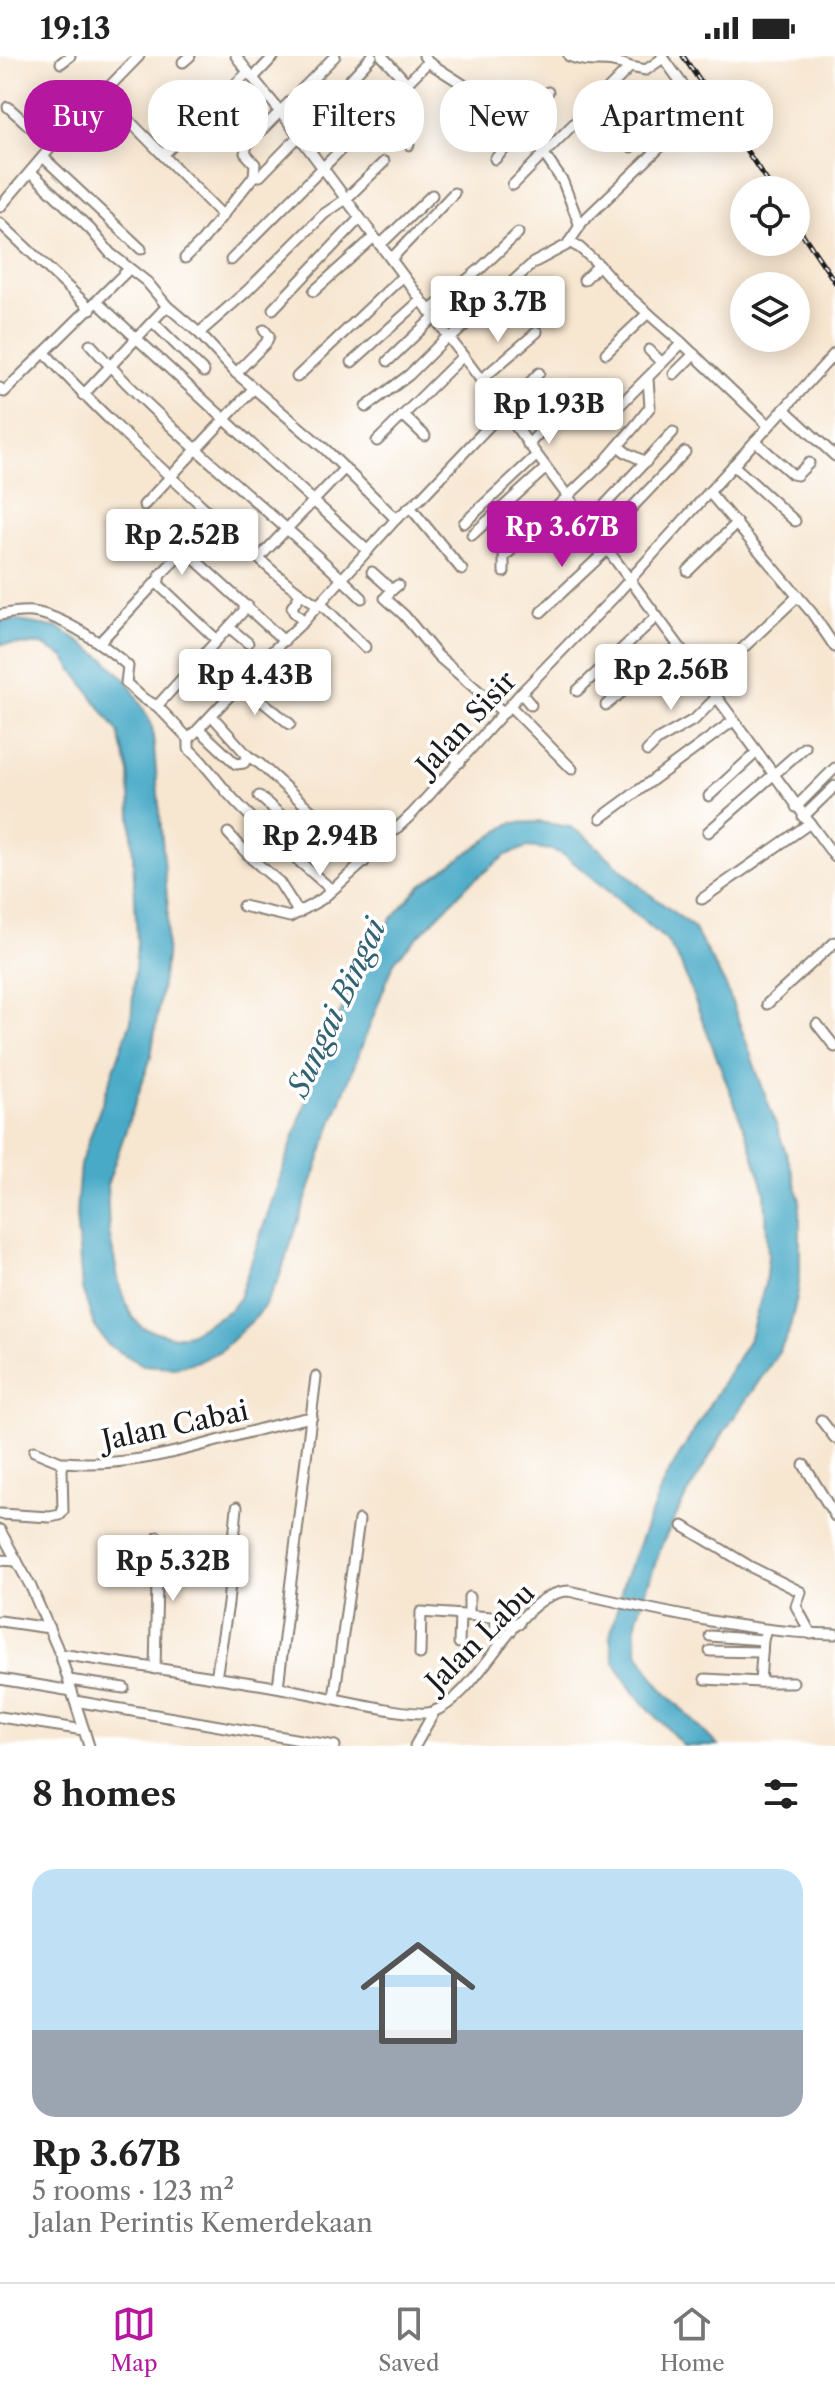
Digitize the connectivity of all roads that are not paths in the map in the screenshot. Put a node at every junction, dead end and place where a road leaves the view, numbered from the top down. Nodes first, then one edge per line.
1 (139, 56) edge
2 (236, 56) edge
3 (274, 56) edge
4 (335, 56) edge
5 (372, 56) edge
6 (396, 56) edge
7 (569, 56) edge
8 (619, 57) edge
9 (662, 57) edge
10 (426, 59) edge
11 (385, 60) edge
12 (630, 67) junction
13 (250, 75) junction
14 (117, 80) edge
15 (350, 80) edge
16 (404, 80) edge
17 (409, 80) edge
18 (459, 80) edge
19 (680, 80) edge
20 (8, 107) dead end
21 (280, 112) junction
22 (284, 117) edge
23 (24, 121) edge
24 (132, 123) edge
25 (284, 151) edge
26 (47, 152) edge
27 (310, 152) edge
28 (338, 152) edge
29 (502, 152) edge
30 (540, 152) edge
31 (655, 152) edge
32 (163, 155) junction
33 (542, 155) junction
34 (43, 157) junction
35 (495, 159) dead end
36 (384, 162) dead end
37 (322, 168) junction
38 (31, 172) junction
39 (254, 176) junction
40 (513, 185) dead end
41 (454, 193) dead end
42 (432, 195) dead end
43 (346, 199) junction
44 (0, 207) edge
45 (223, 216) junction
46 (360, 218) junction
47 (0, 223) edge
48 (579, 225) junction
49 (518, 233) dead end
50 (377, 241) junction
51 (569, 242) junction
52 (141, 249) dead end
53 (185, 258) dead end
54 (391, 259) junction
55 (231, 260) dead end
56 (599, 265) junction
57 (128, 270) junction
58 (403, 276) junction
59 (584, 280) dead end
60 (314, 291) dead end
61 (421, 300) junction
62 (94, 305) junction
63 (167, 306) junction
64 (273, 309) dead end
65 (648, 313) junction
66 (431, 314) junction
67 (153, 322) junction
68 (264, 330) dead end
69 (537, 332) dead end
70 (199, 333) junction
71 (449, 338) junction
72 (136, 339) junction
73 (682, 343) junction
74 (90, 344) dead end
75 (649, 350) dead end
76 (45, 353) junction
77 (606, 353) dead end
78 (835, 353) edge
79 (694, 354) junction
80 (463, 356) junction
81 (388, 361) dead end
82 (352, 362) dead end
83 (662, 363) junction
84 (110, 367) junction
85 (204, 372) dead end
86 (236, 373) junction
87 (539, 373) dead end
88 (674, 374) dead end
89 (297, 377) dead end
90 (648, 379) junction
91 (481, 380) junction
92 (0, 388) edge
93 (254, 388) junction
94 (83, 395) junction
95 (570, 400) dead end
96 (366, 407) dead end
97 (503, 409) junction
98 (616, 409) dead end
99 (784, 409) junction
100 (403, 415) junction
101 (224, 417) junction
102 (769, 426) junction
103 (673, 432) dead end
104 (425, 436) dead end
105 (377, 441) dead end
106 (755, 441) junction
107 (528, 445) junction
108 (618, 446) junction
109 (196, 448) junction
110 (685, 452) dead end
111 (536, 456) junction
112 (835, 456) edge
113 (646, 462) junction
114 (809, 463) dead end
115 (733, 465) junction
116 (345, 468) junction
117 (545, 469) junction
118 (171, 477) junction
119 (709, 492) junction
120 (567, 498) junction
121 (312, 500) junction
122 (144, 505) dead end
123 (410, 507) junction
124 (396, 519) junction
125 (795, 521) dead end
126 (464, 523) dead end
127 (737, 523) junction
128 (587, 524) junction
129 (286, 528) junction
130 (472, 535) dead end
131 (600, 541) junction
132 (607, 550) junction
133 (368, 551) junction
134 (259, 558) junction
135 (462, 570) dead end
136 (688, 571) dead end
137 (372, 572) dead end
138 (504, 572) dead end
139 (342, 579) junction
140 (631, 579) junction
141 (158, 580) junction
142 (301, 594) junction
143 (798, 596) junction
144 (362, 598) dead end
145 (319, 604) junction
146 (248, 606) junction
147 (541, 612) dead end
148 (0, 615) edge
149 (657, 616) junction
150 (304, 621) junction
151 (230, 628) junction
152 (217, 640) junction
153 (284, 641) junction
154 (99, 643) junction
155 (248, 643) dead end
156 (365, 647) dead end
157 (678, 647) junction
158 (835, 647) edge
159 (706, 683) junction
160 (242, 685) junction
161 (577, 691) dead end
162 (521, 693) junction
163 (717, 697) junction
164 (531, 705) dead end
165 (606, 705) dead end
166 (157, 706) junction
167 (507, 710) junction
168 (212, 716) junction
169 (733, 721) junction
170 (290, 724) dead end
171 (200, 730) junction
172 (189, 739) junction
173 (805, 747) dead end
174 (448, 750) dead end
175 (647, 751) dead end
176 (757, 752) junction
177 (248, 756) junction
178 (460, 762) junction
179 (835, 768) edge
180 (572, 769) dead end
181 (773, 773) junction
182 (835, 786) edge
183 (259, 796) dead end
184 (709, 796) dead end
185 (796, 807) junction
186 (276, 813) junction
187 (601, 818) dead end
188 (807, 820) junction
189 (292, 825) dead end
190 (263, 829) junction
191 (708, 832) dead end
192 (228, 833) dead end
193 (266, 845) dead end
194 (835, 857) edge
195 (252, 859) junction
196 (364, 859) junction
197 (332, 890) junction
198 (702, 899) dead end
199 (243, 906) dead end
200 (299, 913) junction
201 (835, 942) edge
202 (767, 1004) dead end
203 (817, 1024) dead end
204 (835, 1047) edge
205 (316, 1377) dead end
206 (312, 1417) junction
207 (821, 1420) dead end
208 (835, 1438) edge
209 (34, 1451) dead end
210 (63, 1463) junction
211 (804, 1465) dead end
212 (237, 1507) dead end
213 (0, 1514) edge
214 (835, 1516) edge
215 (359, 1520) dead end
216 (683, 1526) dead end
217 (0, 1530) edge
218 (158, 1537) dead end
219 (0, 1560) edge
220 (17, 1561) junction
221 (469, 1597) dead end
222 (434, 1602) dead end
223 (433, 1613) junction
224 (464, 1615) junction
225 (496, 1618) junction
226 (0, 1621) edge
227 (519, 1624) junction
228 (49, 1628) junction
229 (811, 1634) junction
230 (835, 1634) edge
231 (765, 1635) junction
232 (710, 1636) dead end
233 (495, 1639) dead end
234 (459, 1643) dead end
235 (710, 1651) dead end
236 (762, 1652) junction
237 (60, 1654) junction
238 (420, 1654) dead end
239 (155, 1669) junction
240 (216, 1678) junction
241 (0, 1679) edge
242 (705, 1679) dead end
243 (69, 1680) junction
244 (760, 1682) junction
245 (793, 1682) dead end
246 (278, 1687) junction
247 (124, 1688) dead end
248 (73, 1696) junction
249 (334, 1698) junction
250 (434, 1712) junction
251 (0, 1717) edge
252 (84, 1730) junction
253 (89, 1746) edge
254 (335, 1746) edge
255 (415, 1746) edge

1 - 14 street
2 - 13 street
3 - 13 street
4 - 21 street
5 - 15 street
6 - 11 street
7 - 8 street
8 - 12 street
9 - 12 street
9 - 19 street
10 - 17 street
10 - 18 street
11 - 16 street
12 - 33 street
13 - 21 street
13 - 32 street
20 - 23 street
21 - 22 street
21 - 39 street
24 - 32 street
25 - 39 street
26 - 34 street
27 - 37 street
28 - 37 street
29 - 35 street
30 - 33 street
31 - 48 street
32 - 45 street
33 - 40 street
33 - 48 street
34 - 38 street
34 - 52 street
36 - 43 street
37 - 43 street
37 - 55 street
38 - 44 street
38 - 57 street
39 - 45 street
41 - 54 street
42 - 50 street
43 - 46 street
43 - 70 street
45 - 53 street
46 - 50 street
46 - 64 street
47 - 62 street
48 - 51 street
49 - 66 street
50 - 54 street
50 - 60 street
51 - 56 street
51 - 71 street
54 - 58 street
56 - 59 street
56 - 65 street
57 - 62 street
57 - 63 street
58 - 61 street
58 - 89 street
61 - 66 street
61 - 82 street
62 - 72 street
62 - 76 street
63 - 67 street
63 - 70 street
65 - 73 street
65 - 77 street
66 - 71 street
66 - 81 street
67 - 72 street
67 - 85 street
68 - 86 street
69 - 91 street
70 - 86 street
71 - 80 street
71 - 96 street
72 - 84 street
72 - 101 street
73 - 79 street
73 - 83 street
74 - 84 street
75 - 83 street
76 - 92 street
76 - 94 street
78 - 99 street, Jalan Sisir
79 - 88 street
79 - 102 street
80 - 91 street
80 - 100 street
83 - 90 street
84 - 94 street
84 - 109 street
86 - 93 street
87 - 97 street
90 - 98 street
90 - 108 street
91 - 97 street
93 - 101 street
93 - 116 street
94 - 118 street
95 - 107 street
97 - 107 street
97 - 123 street
99 - 102 street, Jalan Sisir
99 - 112 street
100 - 104 street
100 - 105 street
101 - 109 street
101 - 121 street
102 - 106 street, Jalan Sisir
103 - 113 street
106 - 114 street
106 - 115 street, Jalan Sisir
107 - 111 street
108 - 113 street
108 - 120 street
109 - 118 street
109 - 129 street
110 - 131 street
111 - 117 street
111 - 126 street
113 - 128 street
115 - 119 street, Jalan Sisir
115 - 125 street
116 - 121 street
116 - 124 street
117 - 120 street
117 - 130 street
118 - 122 street
118 - 134 street
119 - 127 street
119 - 140 street, Jalan Sisir
120 - 128 street
120 - 138 street
121 - 129 street
121 - 133 street
123 - 124 street
123 - 135 street
124 - 133 street
127 - 136 street
127 - 143 street
128 - 131 street
129 - 134 street
129 - 139 street
131 - 132 street
132 - 140 street
132 - 147 street
133 - 139 street
134 - 142 street
137 - 167 street
139 - 144 street
139 - 145 street
140 - 149 street
140 - 162 street, Jalan Sisir
141 - 146 street
141 - 152 street
141 - 154 street
142 - 145 street
142 - 150 street
143 - 158 street
143 - 159 street
145 - 150 street
145 - 156 street
146 - 151 street
146 - 153 street
148 - 154 street
149 - 157 street
149 - 161 street
150 - 153 street
151 - 152 street
151 - 155 street
152 - 166 street
153 - 160 street
154 - 166 street
157 - 159 street
157 - 165 street
159 - 163 street
160 - 168 street
160 - 170 street
162 - 164 street
162 - 167 street, Jalan Sisir
163 - 169 street
163 - 175 street
166 - 172 street
167 - 178 street, Jalan Sisir
167 - 180 street
168 - 171 street
168 - 177 street
169 - 176 street
169 - 187 street
171 - 172 street
171 - 177 street
172 - 190 street
173 - 181 street
174 - 178 street
176 - 181 street
176 - 184 street
177 - 196 street
178 - 196 street, Jalan Sisir
179 - 185 street
181 - 185 street
181 - 191 street
182 - 188 street
183 - 186 street
185 - 188 street
186 - 189 street
186 - 190 street
188 - 194 street
188 - 198 street
190 - 197 street
192 - 195 street
193 - 195 street
195 - 200 street
196 - 197 street, Jalan Sisir
197 - 200 street, Jalan Sisir
199 - 200 street
201 - 202 street
203 - 204 street
205 - 206 street
206 - 210 street, Jalan Cabai
206 - 246 street
207 - 208 street
209 - 210 street
210 - 213 street
211 - 214 street
212 - 240 street
215 - 249 street
216 - 229 street
217 - 220 street
218 - 239 street
219 - 220 street
220 - 228 street
221 - 224 street
222 - 223 street
223 - 224 street
223 - 238 street
224 - 225 street
224 - 234 street
225 - 227 street
225 - 233 street
226 - 228 street
227 - 231 street, Jalan Labu
227 - 250 street, Jalan Labu
228 - 237 street
229 - 230 street, Jalan Labu
229 - 231 street, Jalan Labu
231 - 232 street
231 - 236 street
235 - 236 street
236 - 244 street
237 - 239 street, Jalan Labu
237 - 243 street
239 - 240 street, Jalan Labu
240 - 246 street, Jalan Labu
241 - 248 street
242 - 244 street
243 - 247 street
243 - 248 street
244 - 245 street
246 - 249 street, Jalan Labu
248 - 252 street
248 - 254 street
249 - 250 street, Jalan Labu
250 - 255 street
251 - 252 street
252 - 253 street

